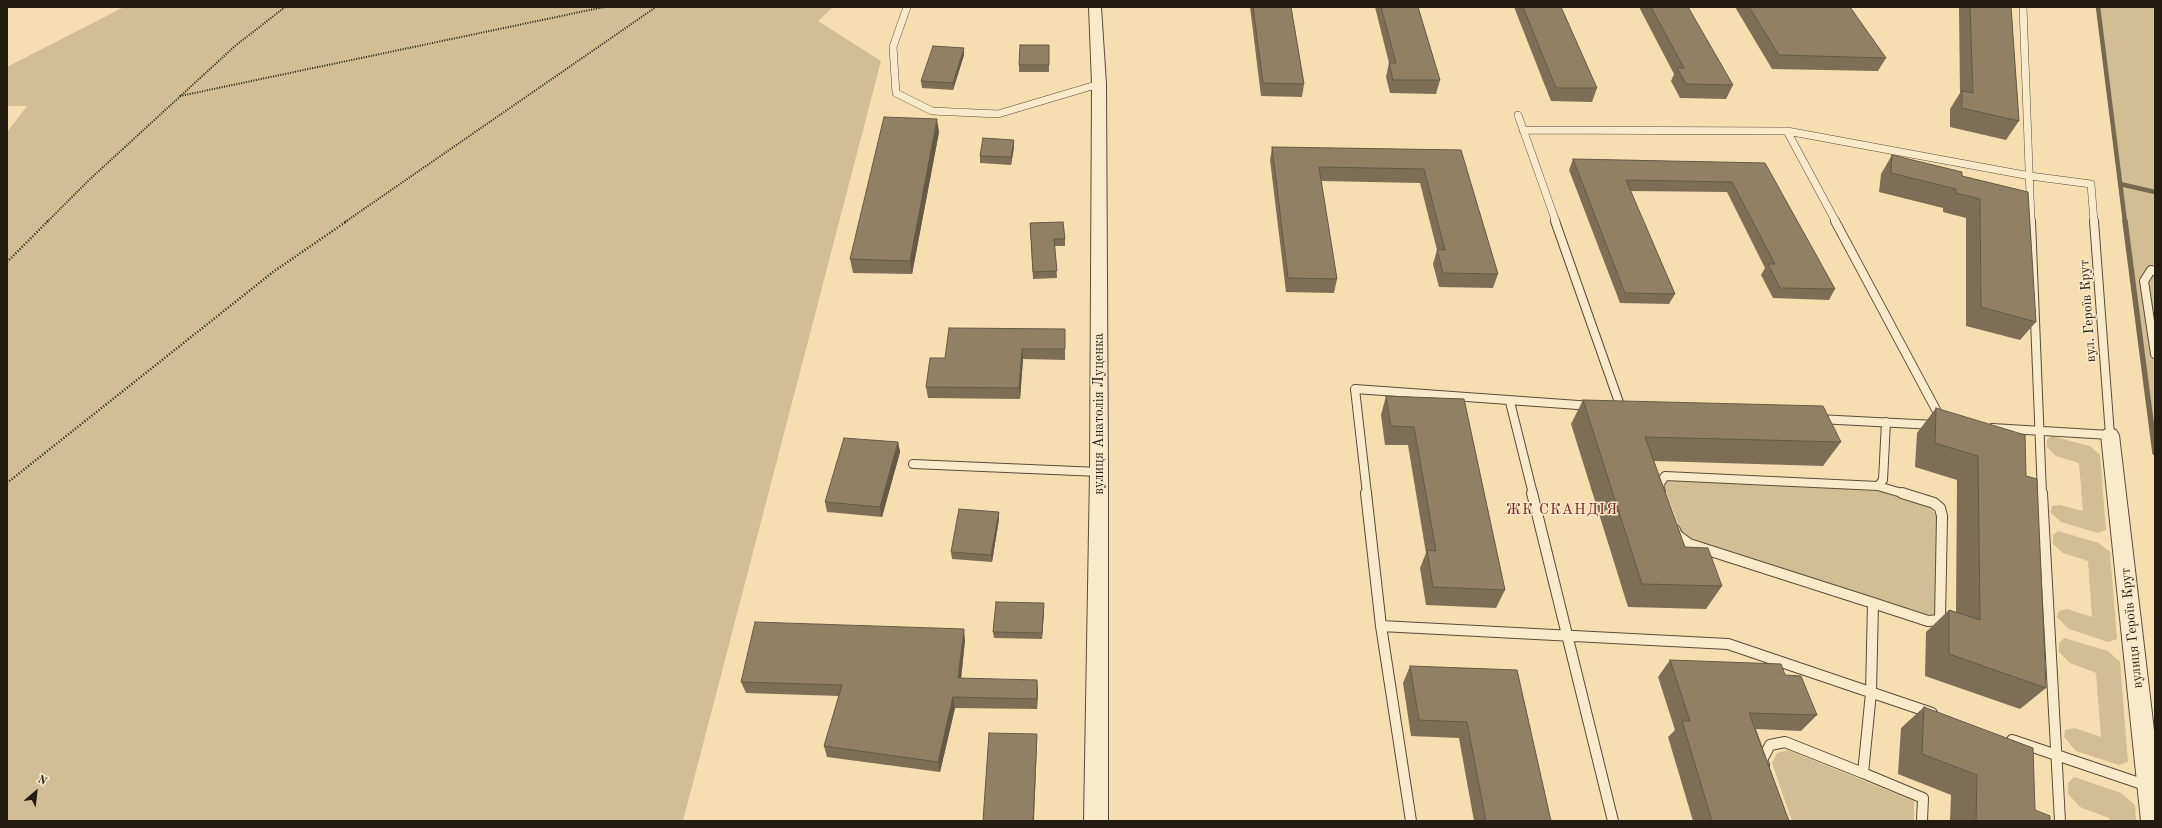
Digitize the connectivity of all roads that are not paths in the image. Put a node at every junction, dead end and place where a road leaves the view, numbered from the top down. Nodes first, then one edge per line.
1 (907, 7) edge
2 (1095, 7) edge
3 (2023, 7) edge
4 (1099, 84) junction
5 (1518, 115) dead end
6 (1523, 130) junction
7 (1787, 131) junction
8 (2030, 176) junction
9 (2155, 271) edge
10 (2155, 354) edge
11 (1510, 402) junction
12 (1808, 418) edge
13 (1886, 422) junction
14 (1984, 428) edge
15 (2040, 431) junction
16 (2110, 435) junction
17 (913, 464) dead end
18 (1099, 472) junction
19 (1878, 486) junction
20 (1663, 499) edge
21 (1672, 524) edge
22 (1873, 602) junction
23 (1381, 626) junction
24 (1567, 637) junction
25 (1871, 693) junction
26 (1946, 718) edge
27 (2005, 738) edge
28 (2057, 756) junction
29 (1767, 773) edge
30 (1862, 773) junction
31 (2149, 787) junction
32 (1096, 821) edge
33 (1411, 821) edge
34 (1613, 821) edge
35 (1922, 821) edge
36 (2060, 821) edge
37 (2153, 821) edge

1 - 4 lane
2 - 4 street, вулиця Анатолія Луценка
3 - 8 lane
4 - 18 street, вулиця Анатолія Луценка
5 - 6 lane
6 - 7 lane
6 - 11 lane
7 - 8 lane
7 - 13 lane
8 - 15 lane
8 - 16 lane, вул. Героїв Крут
9 - 10 lane
11 - 23 lane
11 - 24 lane
12 - 13 lane
13 - 19 lane
14 - 15 lane
15 - 16 lane
15 - 28 lane
16 - 31 street, вулиця Героїв Крут
17 - 18 lane
18 - 32 street, вулиця Анатолія Луценка
19 - 20 lane
19 - 22 lane
21 - 22 lane
22 - 25 lane
23 - 24 lane
23 - 33 lane
24 - 25 lane
24 - 34 lane
25 - 26 lane
25 - 30 lane
27 - 28 lane
28 - 31 lane
28 - 36 lane
29 - 30 lane
30 - 35 lane
31 - 37 street, вулиця Героїв Крут

